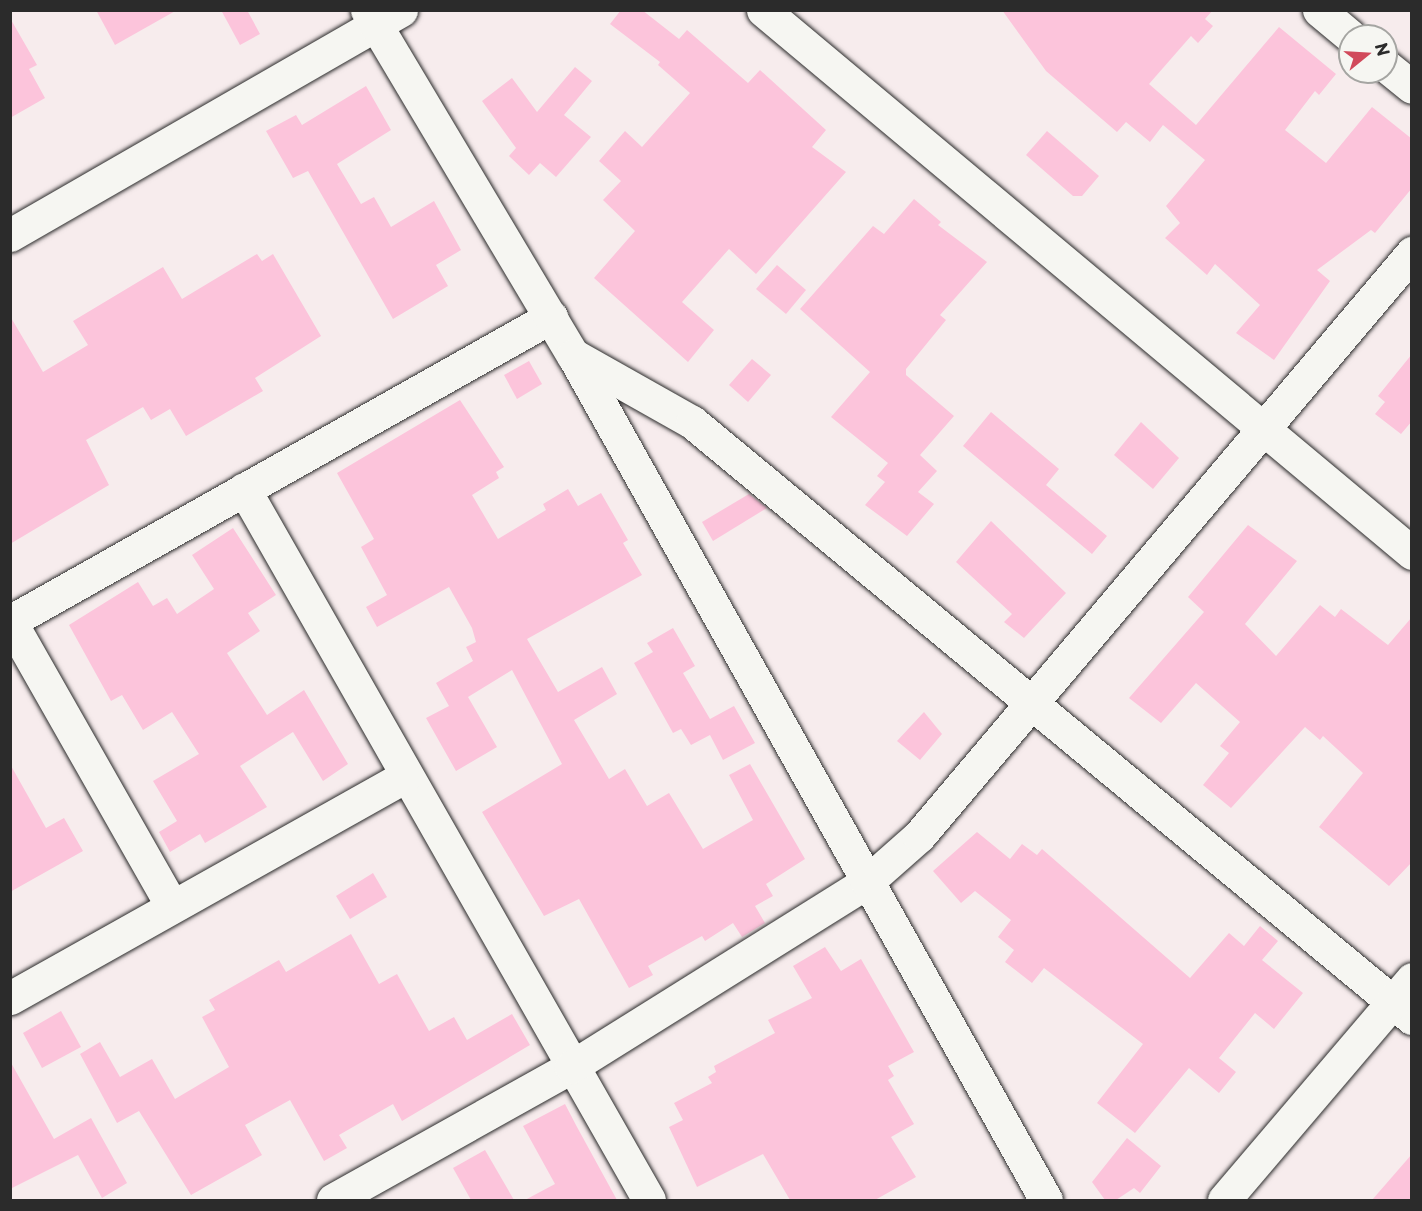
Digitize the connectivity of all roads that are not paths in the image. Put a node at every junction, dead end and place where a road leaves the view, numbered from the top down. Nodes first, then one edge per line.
1 (763, 10) edge
2 (1319, 10) edge
3 (381, 16) edge
4 (1338, 26) edge
5 (1398, 76) edge
6 (1412, 87) edge
7 (10, 236) edge
8 (1412, 252) edge
9 (551, 317) junction
10 (573, 355) junction
11 (1262, 428) junction
12 (244, 489) junction
13 (1412, 553) edge
14 (10, 621) edge
15 (1032, 706) junction
16 (405, 776) junction
17 (867, 882) junction
18 (172, 906) junction
19 (10, 998) edge
20 (1405, 1000) edge
21 (571, 1068) junction
22 (333, 1200) edge
23 (649, 1200) edge
24 (1046, 1200) edge
25 (1224, 1200) edge

1 - 11 street
2 - 4 street
3 - 7 street
3 - 9 street
5 - 6 street
8 - 11 street
9 - 10 street
9 - 12 street
10 - 15 street
10 - 17 street
11 - 13 street
11 - 15 street
12 - 14 street
12 - 16 street
14 - 18 street
15 - 17 street
15 - 20 street
16 - 18 street
16 - 21 street
17 - 21 street
17 - 24 street
18 - 19 street
20 - 25 street
21 - 22 street
21 - 23 street

